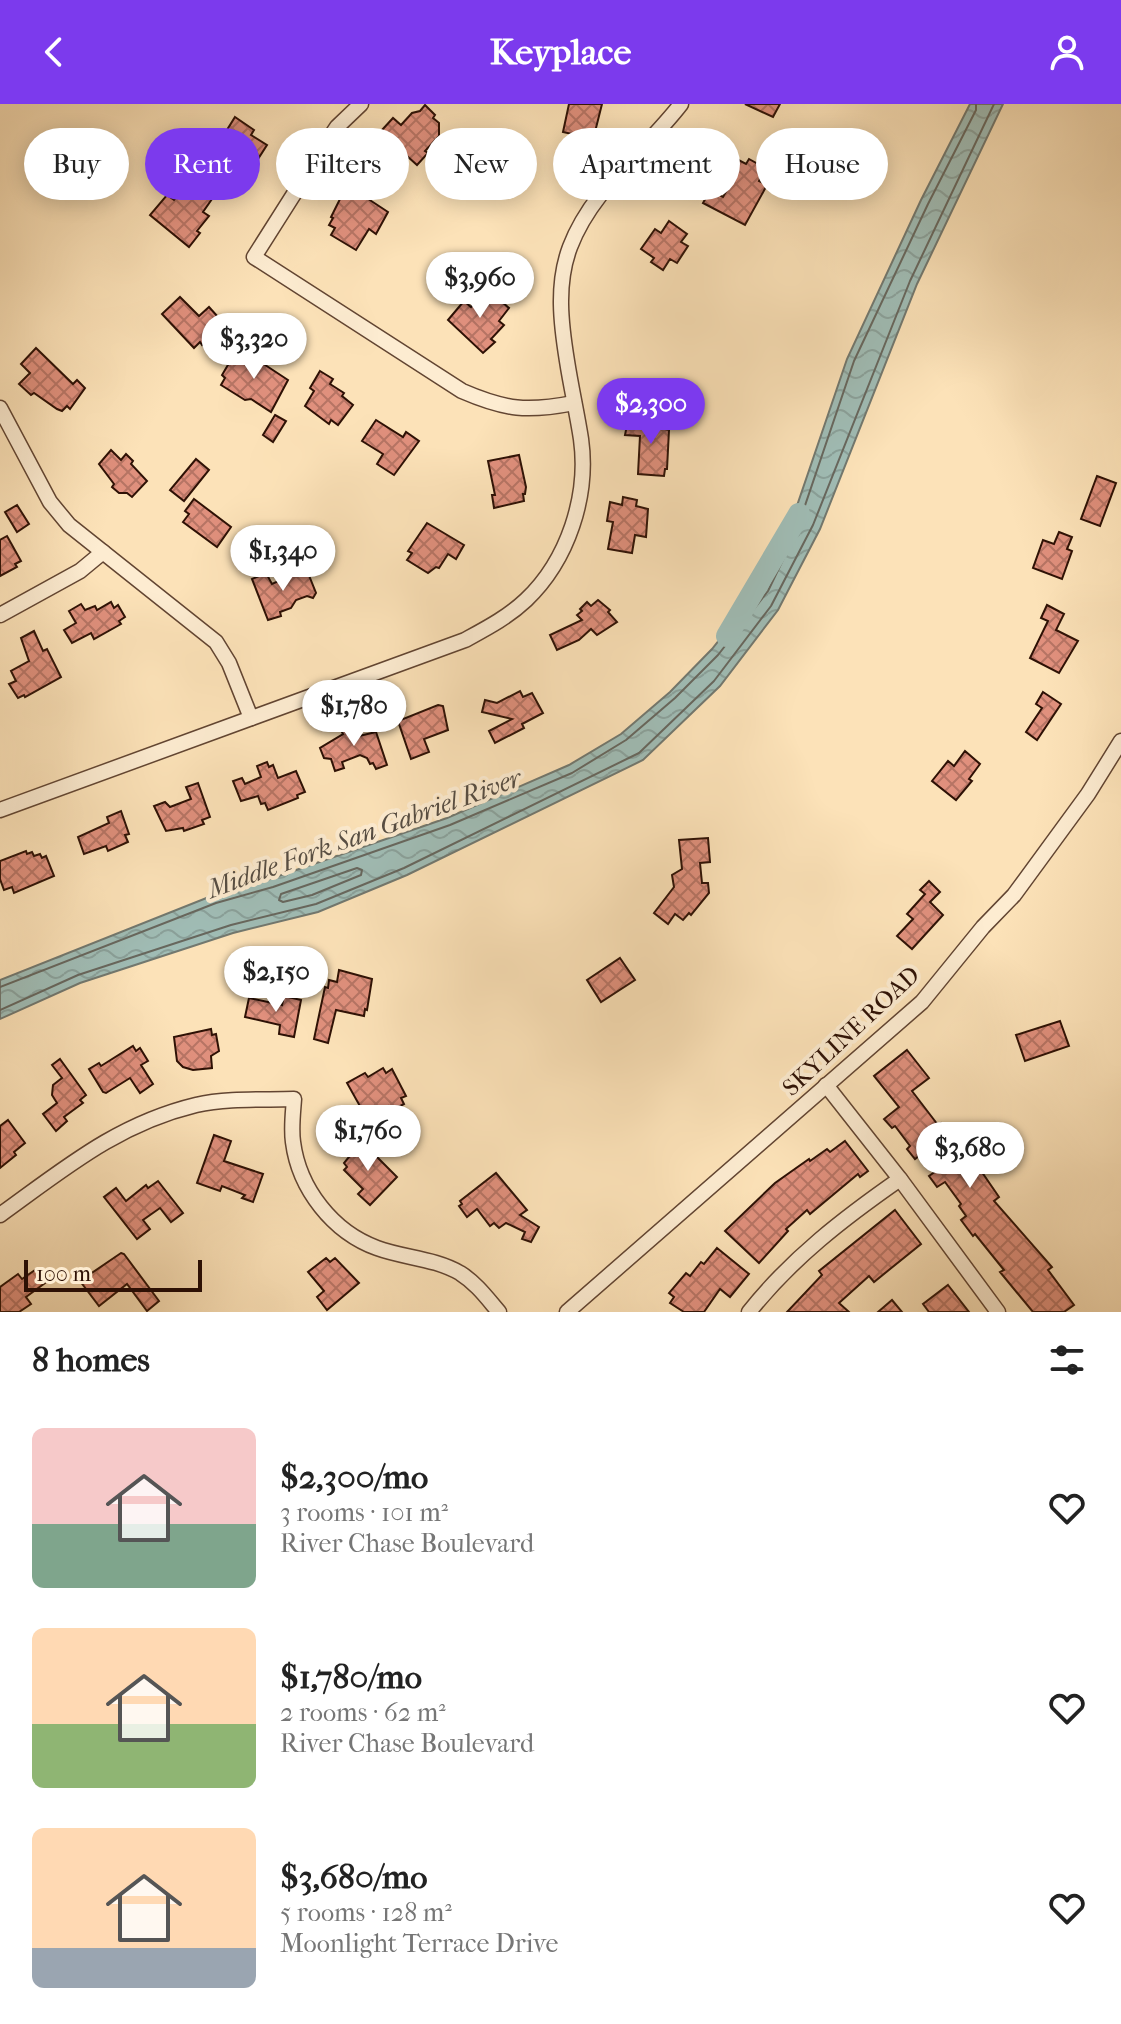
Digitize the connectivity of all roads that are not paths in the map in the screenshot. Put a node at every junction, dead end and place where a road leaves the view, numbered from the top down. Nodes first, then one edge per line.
1 (361, 104) edge
2 (681, 104) edge
3 (574, 403) junction
4 (0, 408) edge
5 (103, 552) junction
6 (0, 615) edge
7 (251, 718) junction
8 (1121, 741) edge
9 (0, 810) edge
10 (826, 1085) junction
11 (900, 1179) junction
12 (0, 1215) edge
13 (499, 1312) edge
14 (567, 1312) edge
15 (749, 1312) edge
16 (998, 1312) edge

1 - 3 street
2 - 3 street
3 - 7 street
4 - 5 street
5 - 6 street
5 - 7 street
7 - 9 street
8 - 10 street, SKYLINE ROAD
10 - 11 street
10 - 14 street, SKYLINE ROAD
11 - 15 street
11 - 16 street
12 - 13 street

